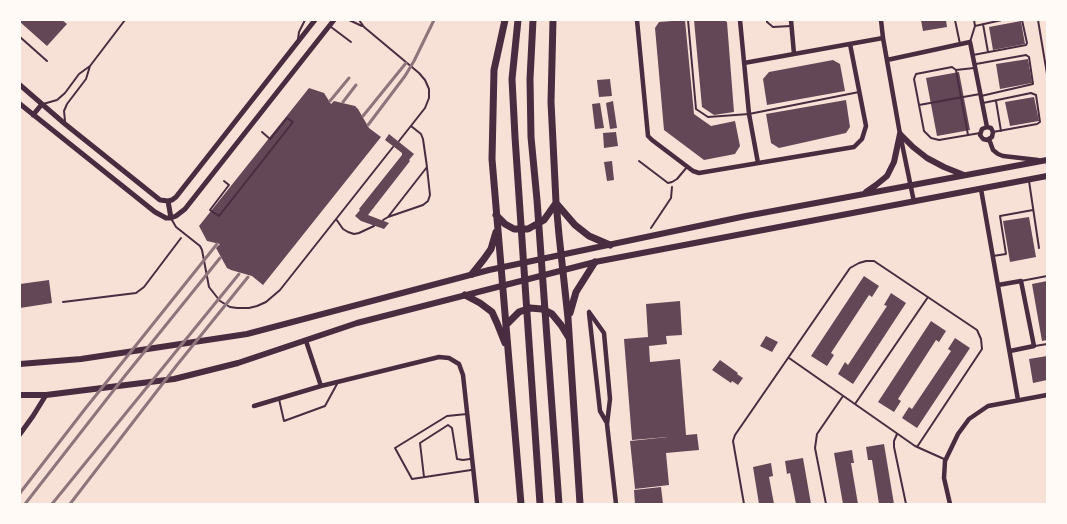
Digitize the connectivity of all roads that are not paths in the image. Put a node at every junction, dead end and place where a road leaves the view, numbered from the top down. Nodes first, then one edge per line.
1 (125, 20) edge
2 (305, 20) edge
3 (315, 20) edge
4 (334, 20) edge
5 (349, 20) edge
6 (359, 20) edge
7 (505, 20) edge
8 (518, 20) edge
9 (533, 20) edge
10 (553, 20) edge
11 (637, 20) edge
12 (688, 20) edge
13 (740, 20) edge
14 (767, 20) edge
15 (791, 20) edge
16 (880, 20) edge
17 (955, 20) edge
18 (974, 20) edge
19 (1002, 20) edge
20 (1022, 20) edge
21 (1038, 20) edge
22 (983, 24) junction
23 (329, 26) junction
24 (792, 26) junction
25 (976, 26) junction
26 (364, 27) junction
27 (20, 37) edge
28 (882, 38) junction
29 (298, 41) junction
30 (351, 42) dead end
31 (970, 42) junction
32 (850, 44) junction
33 (960, 44) junction
34 (988, 52) junction
35 (794, 54) junction
36 (973, 55) junction
37 (887, 60) junction
38 (47, 61) dead end
39 (744, 63) junction
40 (90, 66) junction
41 (975, 66) junction
42 (956, 70) junction
43 (1047, 74) edge
44 (20, 85) edge
45 (859, 92) junction
46 (980, 94) junction
47 (961, 97) junction
48 (996, 101) junction
49 (982, 103) junction
50 (20, 104) edge
51 (42, 104) junction
52 (919, 105) junction
53 (749, 114) junction
54 (32, 115) junction
55 (65, 124) junction
56 (411, 125) junction
57 (987, 127) junction
58 (1001, 131) junction
59 (993, 132) junction
60 (980, 133) junction
61 (900, 134) junction
62 (968, 135) junction
63 (989, 139) junction
64 (399, 141) dead end
65 (393, 147) dead end
66 (1046, 160) edge
67 (639, 161) dead end
68 (758, 163) junction
69 (427, 167) junction
70 (687, 167) junction
71 (965, 175) junction
72 (1047, 176) edge
73 (1029, 180) junction
74 (911, 185) junction
75 (981, 189) junction
76 (860, 195) junction
77 (168, 201) junction
78 (556, 202) junction
79 (914, 202) junction
80 (1033, 210) junction
81 (496, 215) junction
82 (388, 216) junction
83 (171, 218) junction
84 (336, 219) junction
85 (384, 220) dead end
86 (374, 226) dead end
87 (497, 229) junction
88 (610, 245) junction
89 (1039, 248) dead end
90 (561, 255) junction
91 (993, 256) junction
92 (595, 262) junction
93 (500, 268) junction
94 (563, 270) junction
95 (472, 274) junction
96 (1047, 276) edge
97 (1021, 281) junction
98 (503, 285) junction
99 (998, 285) junction
100 (465, 295) junction
101 (928, 297) junction
102 (568, 318) junction
103 (506, 325) junction
104 (570, 340) junction
105 (306, 341) junction
106 (1047, 344) edge
107 (1034, 346) junction
108 (508, 350) junction
109 (1010, 351) junction
110 (788, 358) junction
111 (20, 364) edge
112 (338, 382) junction
113 (321, 386) junction
114 (46, 394) junction
115 (20, 395) edge
116 (1047, 395) edge
117 (843, 396) junction
118 (279, 399) junction
119 (1018, 400) junction
120 (855, 404) junction
121 (254, 406) dead end
122 (467, 414) junction
123 (607, 424) junction
124 (20, 434) edge
125 (897, 434) junction
126 (917, 447) junction
127 (472, 459) junction
128 (946, 460) junction
129 (474, 470) junction
130 (424, 477) junction
131 (477, 504) edge
132 (521, 504) edge
133 (540, 504) edge
134 (559, 504) edge
135 (580, 504) edge
136 (616, 504) edge
137 (744, 504) edge
138 (826, 504) edge
139 (906, 504) edge
140 (950, 504) edge

1 - 40 lane
2 - 29 lane
3 - 29 street
4 - 23 street
5 - 26 lane
6 - 26 lane
7 - 81 highway
8 - 133 highway
9 - 134 highway
10 - 78 highway
11 - 70 street
12 - 53 lane
13 - 39 street
14 - 24 lane
15 - 24 street
16 - 28 street
17 - 33 lane
18 - 25 lane
19 - 22 lane
20 - 34 lane
21 - 43 lane
22 - 25 lane
22 - 34 lane
23 - 30 lane
23 - 83 street
24 - 35 street
25 - 31 lane
26 - 56 lane
27 - 38 lane
28 - 32 street
28 - 37 street
29 - 77 street
31 - 33 street
31 - 36 street
32 - 35 street
32 - 45 street
33 - 37 street
34 - 36 lane
35 - 39 street
36 - 41 street
37 - 61 street
39 - 53 street
40 - 51 lane
40 - 55 lane
41 - 42 lane
41 - 46 street
41 - 46 lane
42 - 47 lane
42 - 52 lane
44 - 51 street
45 - 53 lane
45 - 68 street
46 - 47 lane
46 - 49 street
47 - 52 lane
47 - 62 lane
48 - 49 lane
48 - 58 lane
48 - 58 lane
49 - 57 street
50 - 54 street
51 - 54 street
51 - 55 street
52 - 62 lane
53 - 68 street
54 - 83 street
55 - 77 street
56 - 64 lane
56 - 69 lane
57 - 59 street
57 - 60 street
58 - 59 lane
59 - 63 street
60 - 62 lane
60 - 63 street
61 - 71 main road
61 - 74 street
61 - 76 main road
63 - 66 street
65 - 84 lane
66 - 71 main road
67 - 70 lane
68 - 70 street
69 - 82 lane
69 - 82 lane
71 - 74 main road
72 - 73 main road
73 - 75 main road
73 - 80 lane
74 - 76 main road
74 - 79 street
75 - 79 main road
75 - 91 street
76 - 88 main road
77 - 83 street
78 - 81 highway
78 - 88 highway
78 - 90 highway
79 - 92 main road
80 - 89 lane
80 - 91 lane
81 - 87 highway
82 - 85 lane
83 - 84 lane
84 - 86 lane
87 - 93 highway
87 - 95 highway
88 - 90 main road
90 - 93 main road
90 - 94 highway
91 - 99 street
92 - 94 main road
92 - 102 highway
93 - 95 main road
93 - 98 highway
94 - 98 main road
94 - 102 highway
95 - 111 main road
96 - 97 lane
97 - 99 street
97 - 107 street
98 - 100 main road
98 - 103 highway
99 - 109 street
100 - 105 main road
100 - 108 highway
101 - 110 lane
101 - 120 lane
101 - 126 lane
102 - 104 highway
103 - 104 highway
103 - 108 highway
104 - 135 highway
105 - 113 street
105 - 114 main road
106 - 107 lane
107 - 109 street
108 - 132 highway
109 - 119 street
110 - 117 lane
110 - 137 lane
112 - 113 street
112 - 118 lane
112 - 122 street
113 - 118 street
114 - 115 main road
114 - 124 street
116 - 119 street
117 - 120 lane
117 - 138 lane
118 - 121 street
119 - 128 street
120 - 125 lane
122 - 127 street
122 - 130 lane
123 - 123 street
123 - 136 street
125 - 126 lane
125 - 139 lane
126 - 128 lane
127 - 129 street
127 - 130 lane
128 - 140 street
129 - 130 lane
129 - 131 street

